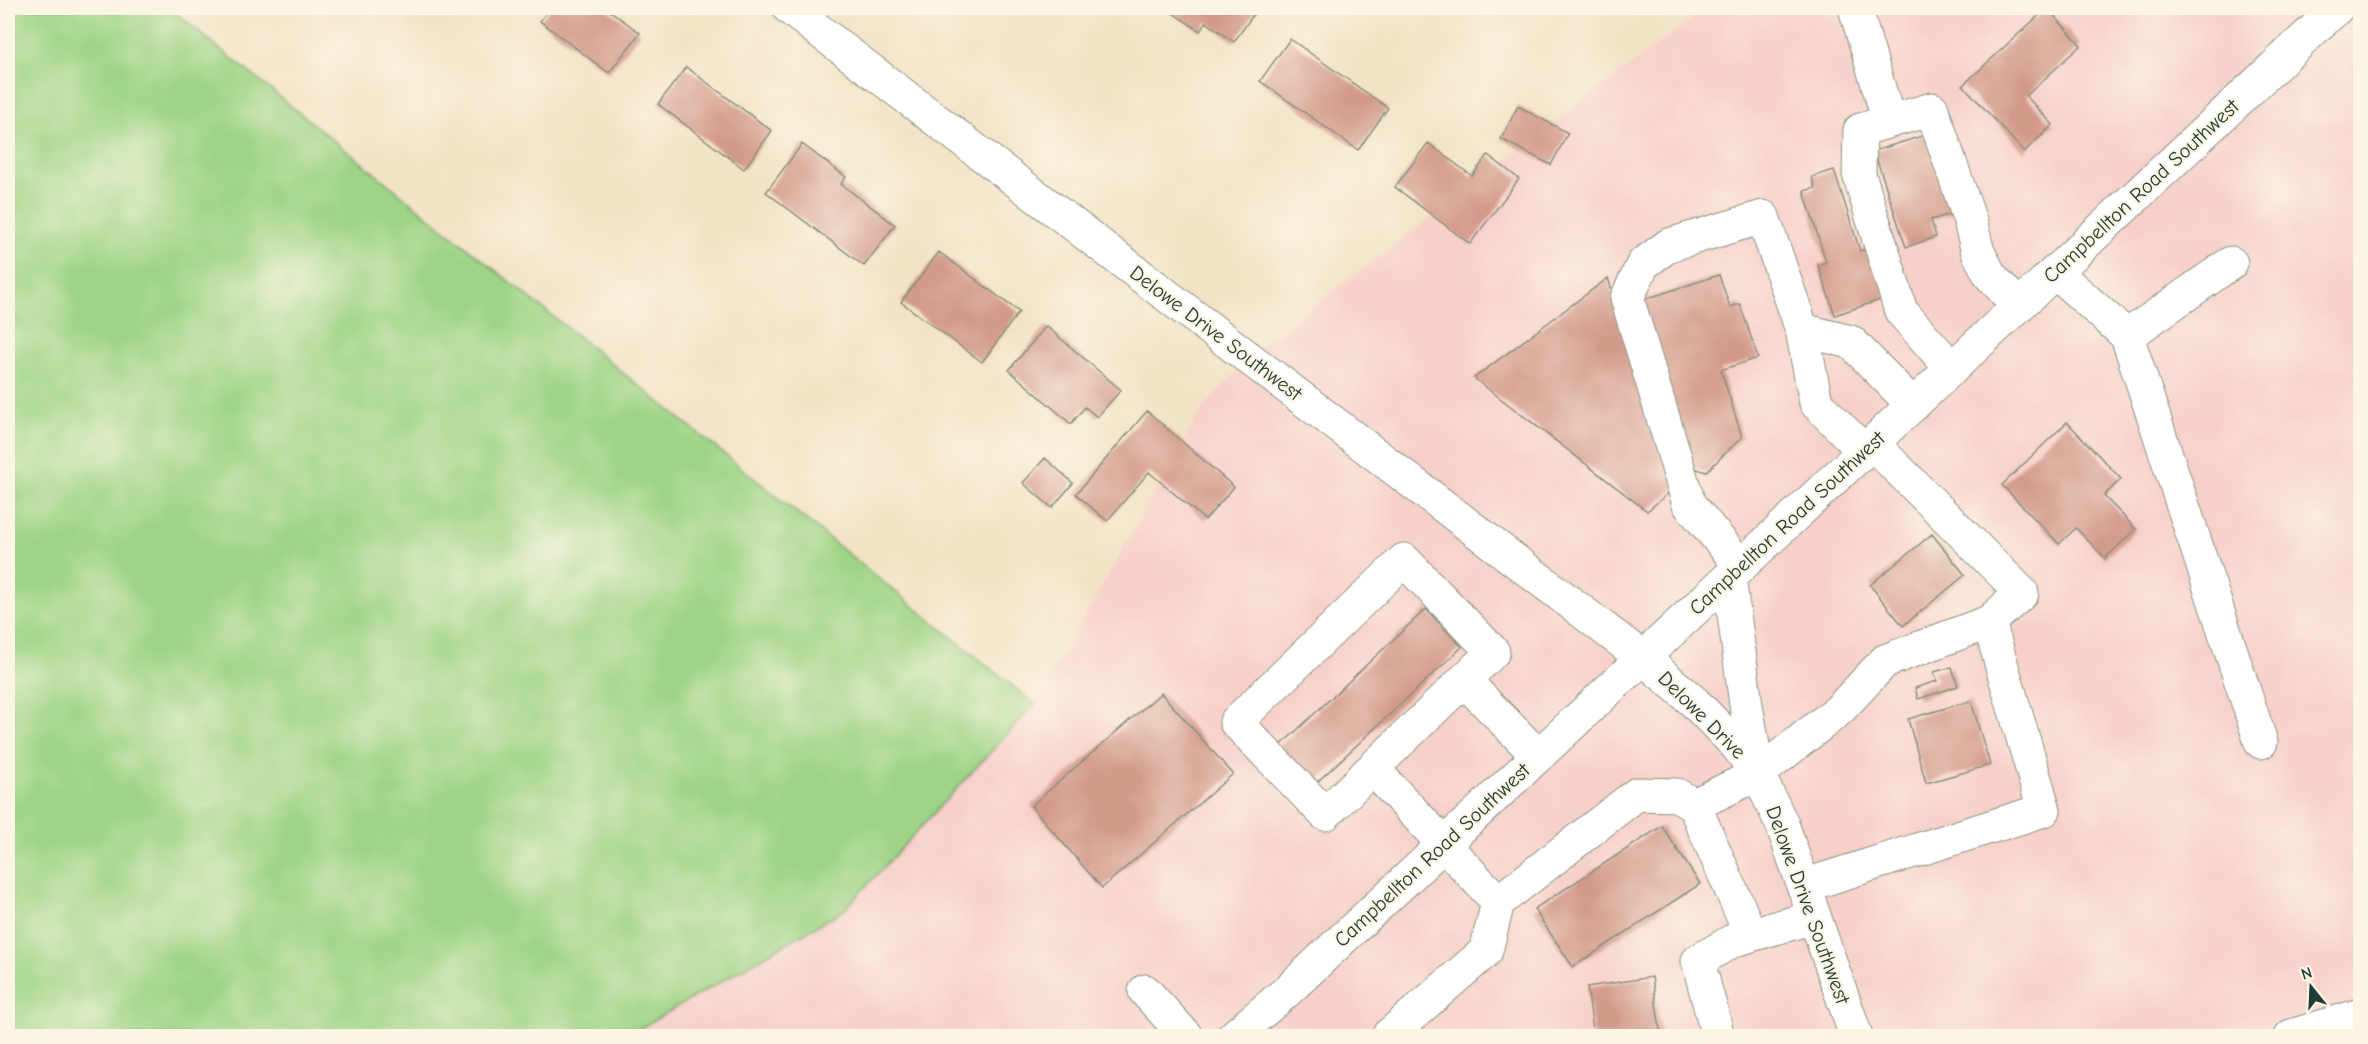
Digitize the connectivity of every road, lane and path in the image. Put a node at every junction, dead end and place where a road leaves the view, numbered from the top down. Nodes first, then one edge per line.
1 (789, 8) edge
2 (1855, 8) edge
3 (2337, 8) edge
4 (1889, 121) junction
5 (2231, 263) dead end
6 (2055, 272) junction
7 (2018, 306) junction
8 (1802, 330) junction
9 (2127, 336) junction
10 (1952, 369) junction
11 (1913, 405) junction
12 (1868, 447) junction
13 (1735, 572) junction
14 (1989, 622) junction
15 (1643, 658) junction
16 (1464, 680) junction
17 (2261, 742) dead end
18 (1538, 756) junction
19 (1373, 769) junction
20 (1758, 774) junction
21 (1694, 806) junction
22 (1444, 844) junction
23 (1803, 886) junction
24 (1498, 902) junction
25 (1814, 917) junction
26 (1751, 935) junction
27 (1145, 991) dead end
28 (2361, 1015) edge
29 (1186, 1036) edge
30 (1234, 1036) edge
31 (1388, 1036) edge
32 (1718, 1036) edge
33 (1856, 1036) edge
34 (2291, 1036) edge

1 - 15 main road, Delowe Drive Southwest
2 - 4 main road
3 - 6 main road, Campbellton Road Southwest
4 - 7 main road
4 - 10 main road
5 - 9 main road
6 - 7 main road, Campbellton Road Southwest
6 - 9 main road
7 - 10 main road, Campbellton Road Southwest
8 - 11 main road
8 - 12 main road
8 - 13 main road
9 - 17 main road
10 - 11 main road, Campbellton Road Southwest
11 - 12 main road, Campbellton Road Southwest
12 - 13 main road, Campbellton Road Southwest
12 - 14 main road
13 - 15 main road, Campbellton Road Southwest
13 - 20 main road
14 - 20 main road
14 - 23 main road
15 - 18 main road, Campbellton Road Southwest
15 - 20 main road, Delowe Drive
16 - 18 main road
16 - 19 main road
16 - 19 main road
18 - 22 main road, Campbellton Road Southwest
19 - 22 main road
20 - 21 main road
20 - 23 main road, Delowe Drive Southwest
21 - 24 main road
21 - 26 main road
22 - 24 main road
22 - 30 main road, Campbellton Road Southwest
23 - 25 main road, Delowe Drive Southwest
24 - 31 main road
25 - 26 main road
25 - 33 main road, Delowe Drive Southwest
26 - 32 main road
27 - 29 main road
28 - 34 main road

